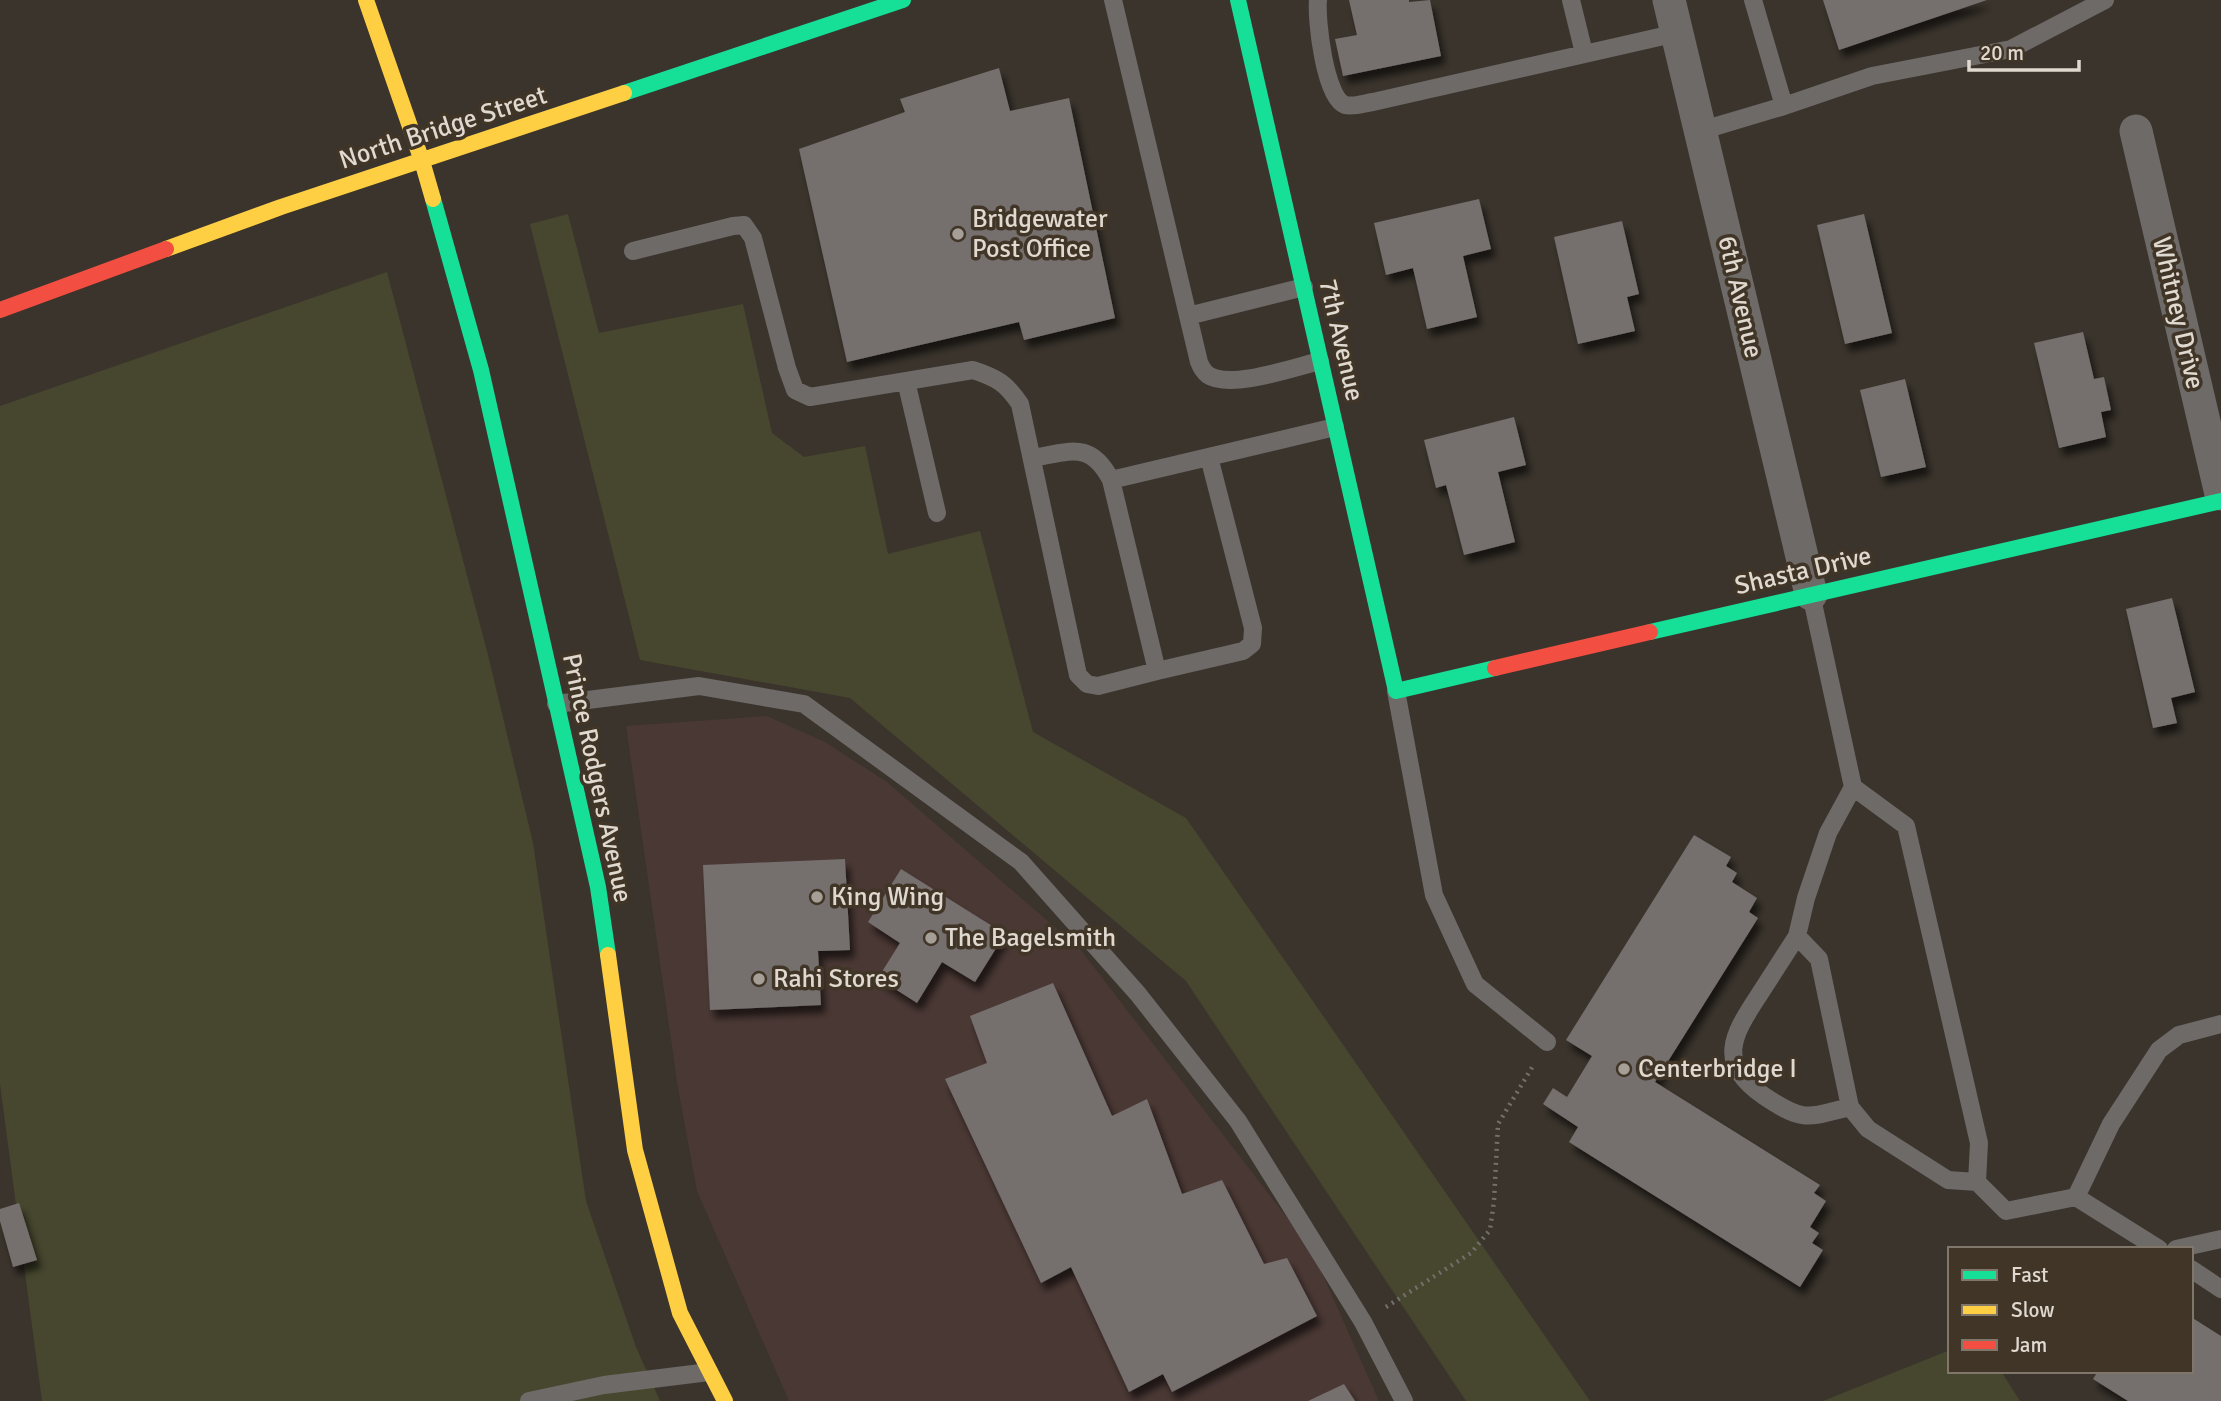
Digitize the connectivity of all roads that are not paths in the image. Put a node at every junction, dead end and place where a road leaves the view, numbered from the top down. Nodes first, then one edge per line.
1 (366, 0) edge
2 (903, 0) edge
3 (1113, 0) edge
4 (1238, 0) edge
5 (1318, 0) edge
6 (1571, 0) edge
7 (1669, 0) edge
8 (1753, 0) edge
9 (2105, 0) edge
10 (1677, 33) junction
11 (1584, 53) junction
12 (1784, 106) junction
13 (1700, 131) junction
14 (2136, 131) dead end
15 (422, 161) junction
16 (633, 251) dead end
17 (1304, 287) junction
18 (0, 310) edge
19 (1188, 316) junction
20 (1320, 361) junction
21 (906, 381) junction
22 (1335, 427) junction
23 (1209, 457) junction
24 (1032, 458) junction
25 (1111, 480) junction
26 (2221, 494) edge
27 (2221, 501) edge
28 (937, 513) dead end
29 (1811, 594) junction
30 (1157, 671) junction
31 (1396, 691) junction
32 (556, 704) junction
33 (1853, 787) junction
34 (1797, 936) junction
35 (2221, 1024) edge
36 (1546, 1042) road end
37 (1850, 1107) junction
38 (1977, 1182) junction
39 (2076, 1197) junction
40 (2221, 1239) edge
41 (2156, 1247) edge
42 (2185, 1247) edge
43 (2193, 1270) edge
44 (2221, 1289) edge
45 (709, 1372) junction
46 (606, 1393) edge
47 (529, 1401) edge
48 (724, 1401) edge
49 (1404, 1401) edge

1 - 15 street, Prince Rodgers Avenue
2 - 15 street, North Bridge Street
3 - 19 lane
4 - 17 street, 7th Avenue
5 - 11 lane
6 - 11 lane
7 - 10 street, 6th Avenue
8 - 12 lane
9 - 12 lane
10 - 11 lane
10 - 13 street, 6th Avenue
12 - 13 lane
13 - 29 street, 6th Avenue
14 - 26 street, Whitney Drive
15 - 18 street, North Bridge Street
15 - 32 street, Prince Rodgers Avenue
16 - 21 lane
17 - 19 lane
17 - 20 street, 7th Avenue
19 - 20 lane
20 - 22 street, 7th Avenue
21 - 24 lane
21 - 28 lane
22 - 23 lane
22 - 31 street, 7th Avenue
23 - 25 lane
23 - 30 lane
24 - 25 lane
24 - 30 lane
25 - 30 lane
27 - 29 street, Shasta Drive
29 - 31 street, Shasta Drive
29 - 33 lane
31 - 36 lane
32 - 45 street, Prince Rodgers Avenue
32 - 49 lane
33 - 34 lane
33 - 38 lane
34 - 37 lane
34 - 37 lane
35 - 39 lane
37 - 38 lane
38 - 39 lane
39 - 41 lane
40 - 42 lane
43 - 44 lane
45 - 46 lane
45 - 48 street, Prince Rodgers Avenue
46 - 47 lane

